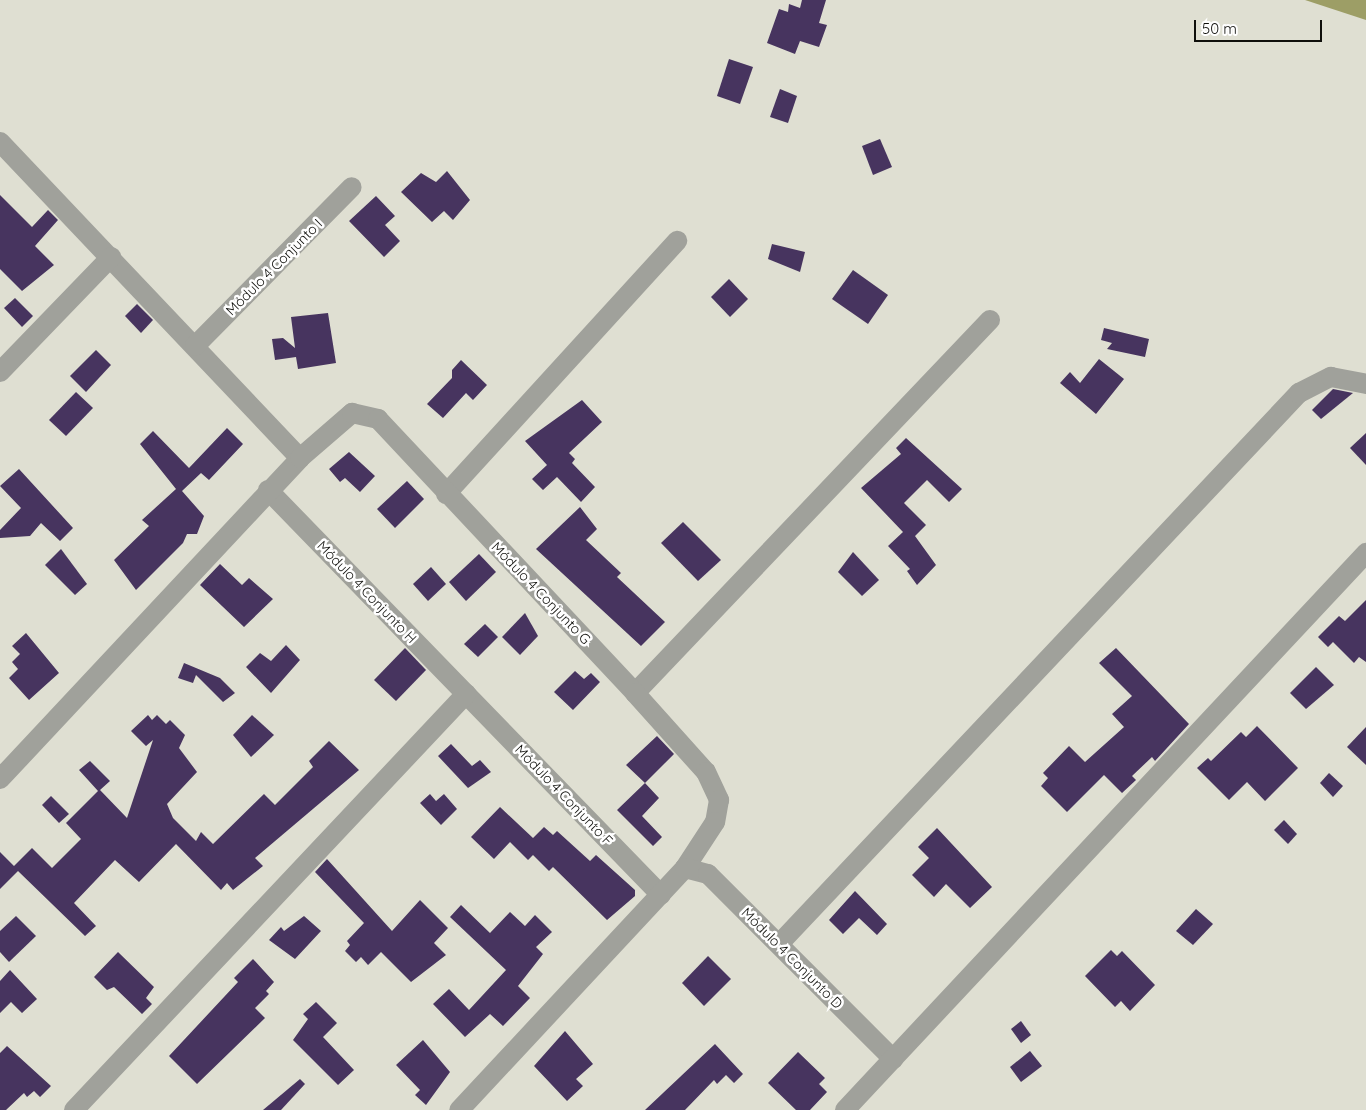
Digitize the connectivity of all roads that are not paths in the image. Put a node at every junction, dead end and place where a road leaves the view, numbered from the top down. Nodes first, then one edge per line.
1 (0, 142) edge
2 (352, 187) dead end
3 (677, 242) dead end
4 (111, 257) junction
5 (990, 320) dead end
6 (195, 346) junction
7 (0, 372) edge
8 (1366, 384) edge
9 (300, 458) junction
10 (268, 490) junction
11 (446, 494) junction
12 (1366, 552) edge
13 (636, 693) junction
14 (466, 694) junction
15 (0, 779) edge
16 (684, 868) junction
17 (661, 895) junction
18 (779, 944) junction
19 (893, 1059) junction
20 (74, 1110) edge
21 (459, 1110) edge
22 (845, 1110) edge

1 - 4 street
2 - 6 street, Módulo 4 Conjunto I
3 - 11 street
4 - 6 street
4 - 7 street
5 - 13 street
6 - 9 street
8 - 18 street
9 - 10 street
9 - 11 street
10 - 14 street, Módulo 4 Conjunto H
10 - 15 street
11 - 13 street, Módulo 4 Conjunto G
12 - 19 street
13 - 16 street, Módulo 4 Conjunto G
14 - 17 street, Módulo 4 Conjunto F
14 - 20 street
16 - 17 street, Módulo 4 Conjunto G
16 - 18 street, Módulo 4 Conjunto D
17 - 21 street, Módulo 4 Conjunto G
18 - 19 street, Módulo 4 Conjunto D
19 - 22 street

